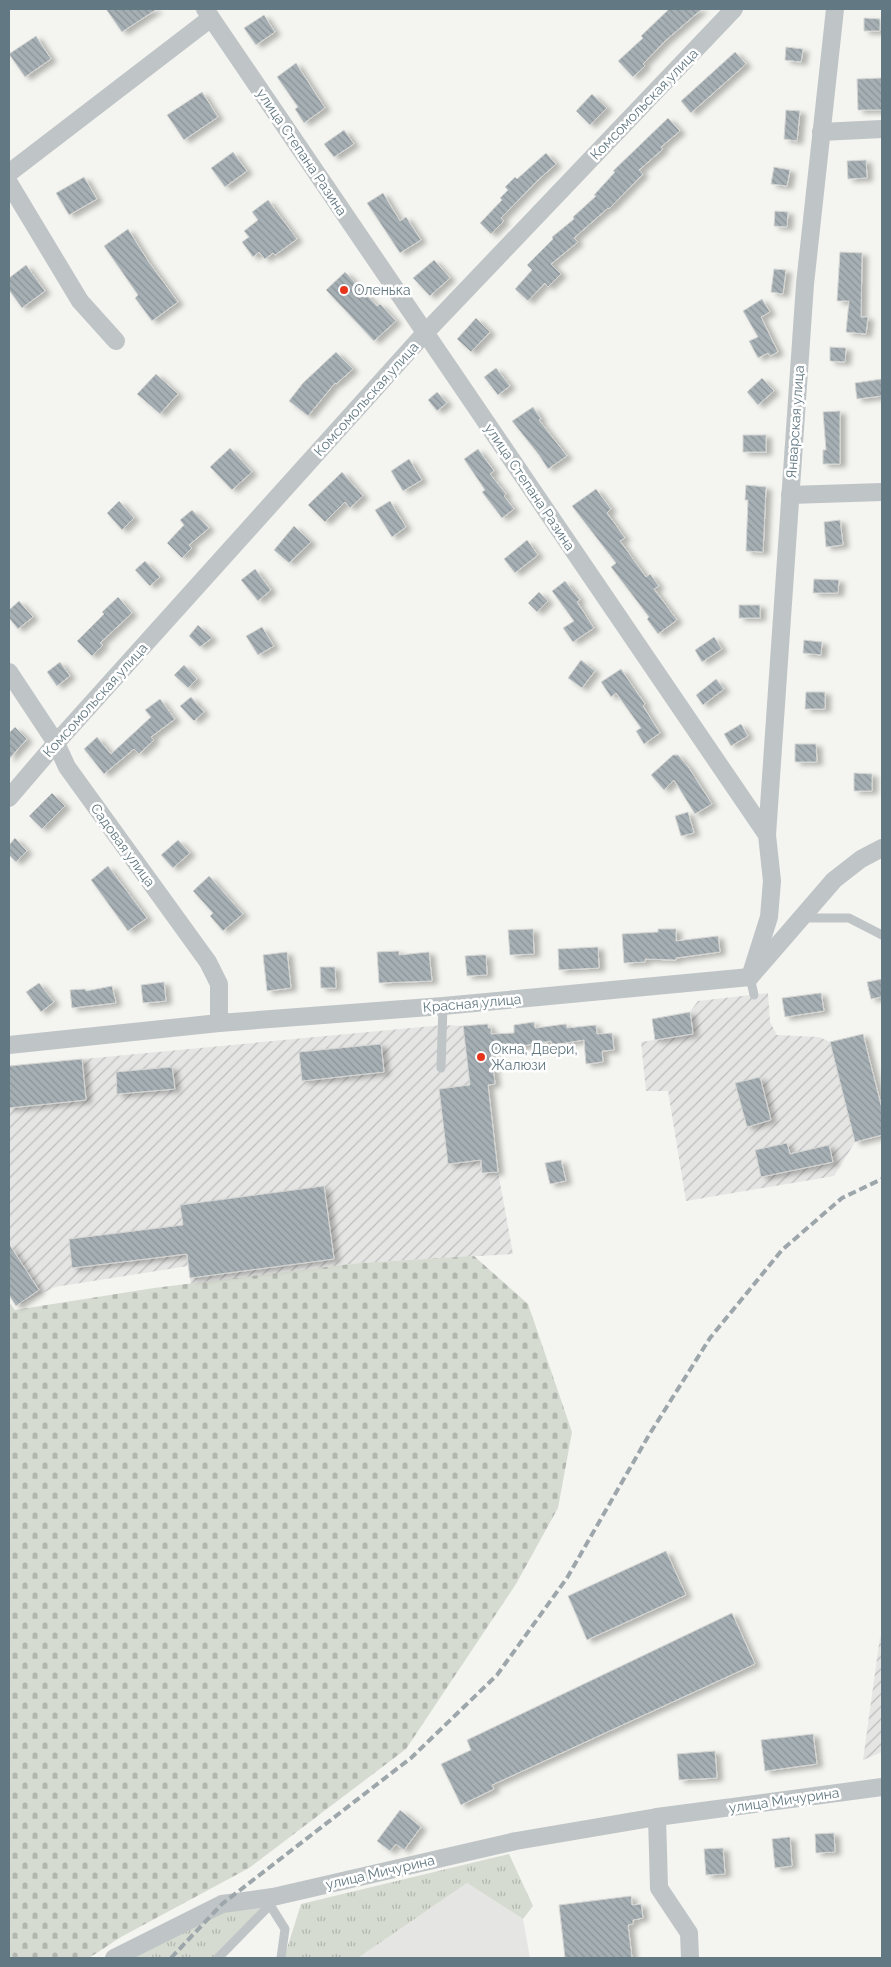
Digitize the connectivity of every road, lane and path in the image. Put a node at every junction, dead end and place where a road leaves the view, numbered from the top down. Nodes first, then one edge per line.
1 (734, 9) edge
2 (835, 9) edge
3 (208, 14) edge
4 (882, 129) edge
5 (821, 132) junction
6 (9, 173) edge
7 (9, 183) edge
8 (425, 333) junction
9 (116, 341) dead end
10 (882, 492) edge
11 (790, 495) junction
12 (9, 672) edge
13 (56, 742) junction
14 (9, 798) edge
15 (767, 836) junction
16 (882, 848) edge
17 (801, 918) junction
18 (882, 935) edge
19 (750, 977) junction
20 (754, 995) dead end
21 (443, 1006) junction
22 (219, 1023) junction
23 (9, 1045) edge
24 (441, 1068) dead end
25 (882, 1786) edge
26 (656, 1817) junction
27 (272, 1901) junction
28 (114, 1958) edge
29 (218, 1958) edge
30 (281, 1958) edge
31 (690, 1958) edge

1 - 8 street, Комсомольская улица
2 - 5 street, Январская улица
3 - 6 street, улица Степана Разина
3 - 8 street, улица Степана Разина
4 - 5 street
5 - 11 street, Январская улица
7 - 9 street
8 - 13 street, Комсомольская улица
8 - 15 street, улица Степана Разина
10 - 11 street
11 - 15 street, Январская улица
12 - 13 street, Садовая улица
13 - 14 street, Комсомольская улица
13 - 22 street, Садовая улица
15 - 19 street, улица Степана Разина
16 - 17 street
17 - 18 lane
17 - 19 street
19 - 20 lane
19 - 21 street, Красная улица
21 - 22 street, Красная улица
21 - 24 lane
22 - 23 street, Красная улица
25 - 26 street, улица Мичурина
26 - 27 street, улица Мичурина
26 - 31 street
27 - 28 street, улица Мичурина
27 - 29 lane
27 - 30 lane

